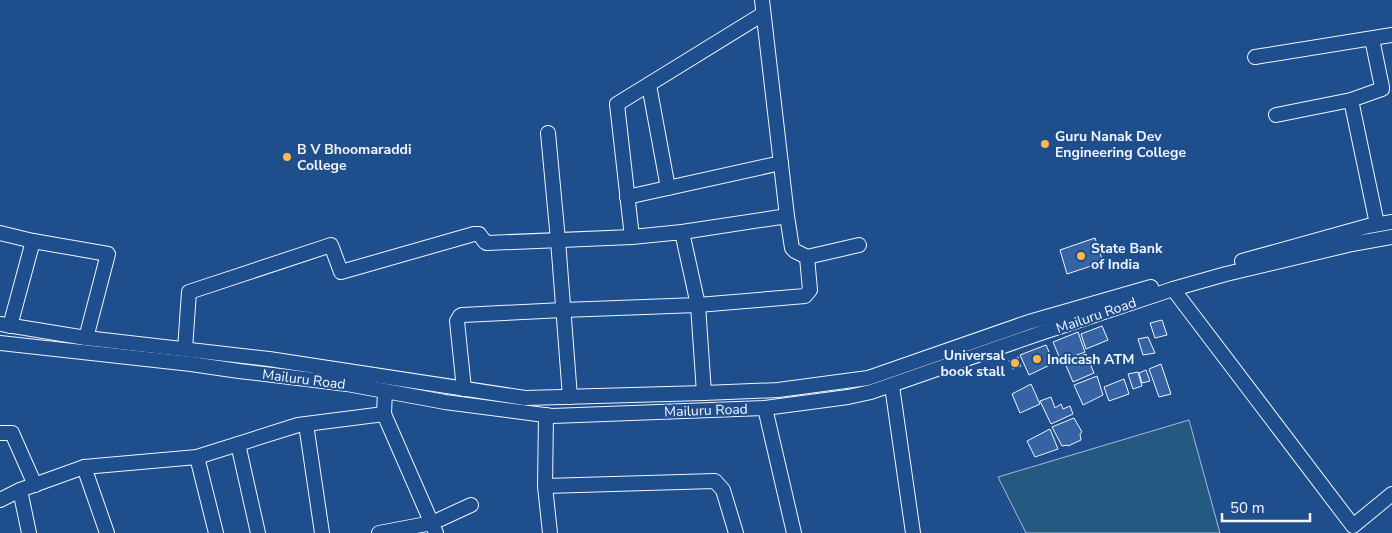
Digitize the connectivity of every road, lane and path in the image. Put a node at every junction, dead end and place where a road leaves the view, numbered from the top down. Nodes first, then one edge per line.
1 (762, 7) edge
2 (1392, 35) edge
3 (1372, 39) junction
4 (1255, 58) dead end
5 (649, 85) junction
6 (1351, 100) junction
7 (1276, 115) dead end
8 (548, 133) dead end
9 (781, 163) junction
10 (668, 188) junction
11 (627, 198) junction
12 (787, 216) junction
13 (1392, 222) edge
14 (1377, 224) junction
15 (682, 232) junction
16 (0, 233) edge
17 (632, 237) junction
18 (1392, 237) edge
19 (558, 240) junction
20 (33, 241) junction
21 (859, 245) dead end
22 (807, 257) junction
23 (1173, 289) junction
24 (698, 305) junction
25 (563, 310) junction
26 (1029, 322) junction
27 (5, 325) edge
28 (1034, 335) junction
29 (86, 338) junction
30 (0, 343) edge
31 (185, 349) junction
32 (892, 386) junction
33 (464, 388) junction
34 (385, 391) junction
35 (704, 393) junction
36 (570, 397) junction
37 (765, 408) junction
38 (384, 414) junction
39 (546, 415) junction
40 (306, 424) junction
41 (0, 433) edge
42 (238, 444) junction
43 (197, 456) junction
44 (84, 467) junction
45 (35, 485) junction
46 (545, 486) junction
47 (20, 490) junction
48 (1392, 494) edge
49 (0, 500) edge
50 (472, 505) dead end
51 (434, 528) edge
52 (1356, 529) edge
53 (29, 533) edge
54 (107, 533) edge
55 (216, 533) edge
56 (258, 533) edge
57 (322, 533) edge
58 (379, 533) edge
59 (550, 533) edge
60 (736, 533) edge
61 (794, 533) edge
62 (913, 533) edge

1 - 5 street
1 - 9 street
2 - 3 street
3 - 4 street
3 - 6 street
5 - 10 street
5 - 11 street
6 - 7 street
6 - 14 street
8 - 19 street
9 - 10 street
9 - 12 street
10 - 11 street
11 - 17 street
12 - 15 street
12 - 22 street
13 - 14 street
14 - 26 street
15 - 17 street
15 - 24 street
16 - 20 street
17 - 19 street
18 - 23 street, Mailuru Road
19 - 25 street
19 - 31 street
20 - 27 street
20 - 29 street
21 - 22 street
22 - 24 street
23 - 28 street, Mailuru Road
23 - 52 street
24 - 25 street
24 - 35 street
25 - 33 street
25 - 36 street
26 - 28 street
26 - 35 street
27 - 29 street
28 - 32 street, Mailuru Road
29 - 31 street
30 - 34 street, Mailuru Road
31 - 33 street
32 - 37 street, Mailuru Road
32 - 62 street
33 - 36 street
34 - 38 street
34 - 39 street, Mailuru Road
35 - 36 street
37 - 39 street, Mailuru Road
37 - 61 street
38 - 40 street
38 - 51 street
39 - 46 street
40 - 42 street
40 - 57 street
41 - 45 street
42 - 43 street
42 - 56 street
43 - 44 street
43 - 55 street
44 - 45 street
44 - 54 street
45 - 47 street
46 - 59 street
46 - 60 street
47 - 49 street
47 - 53 street
48 - 52 street
50 - 51 street
51 - 58 street

